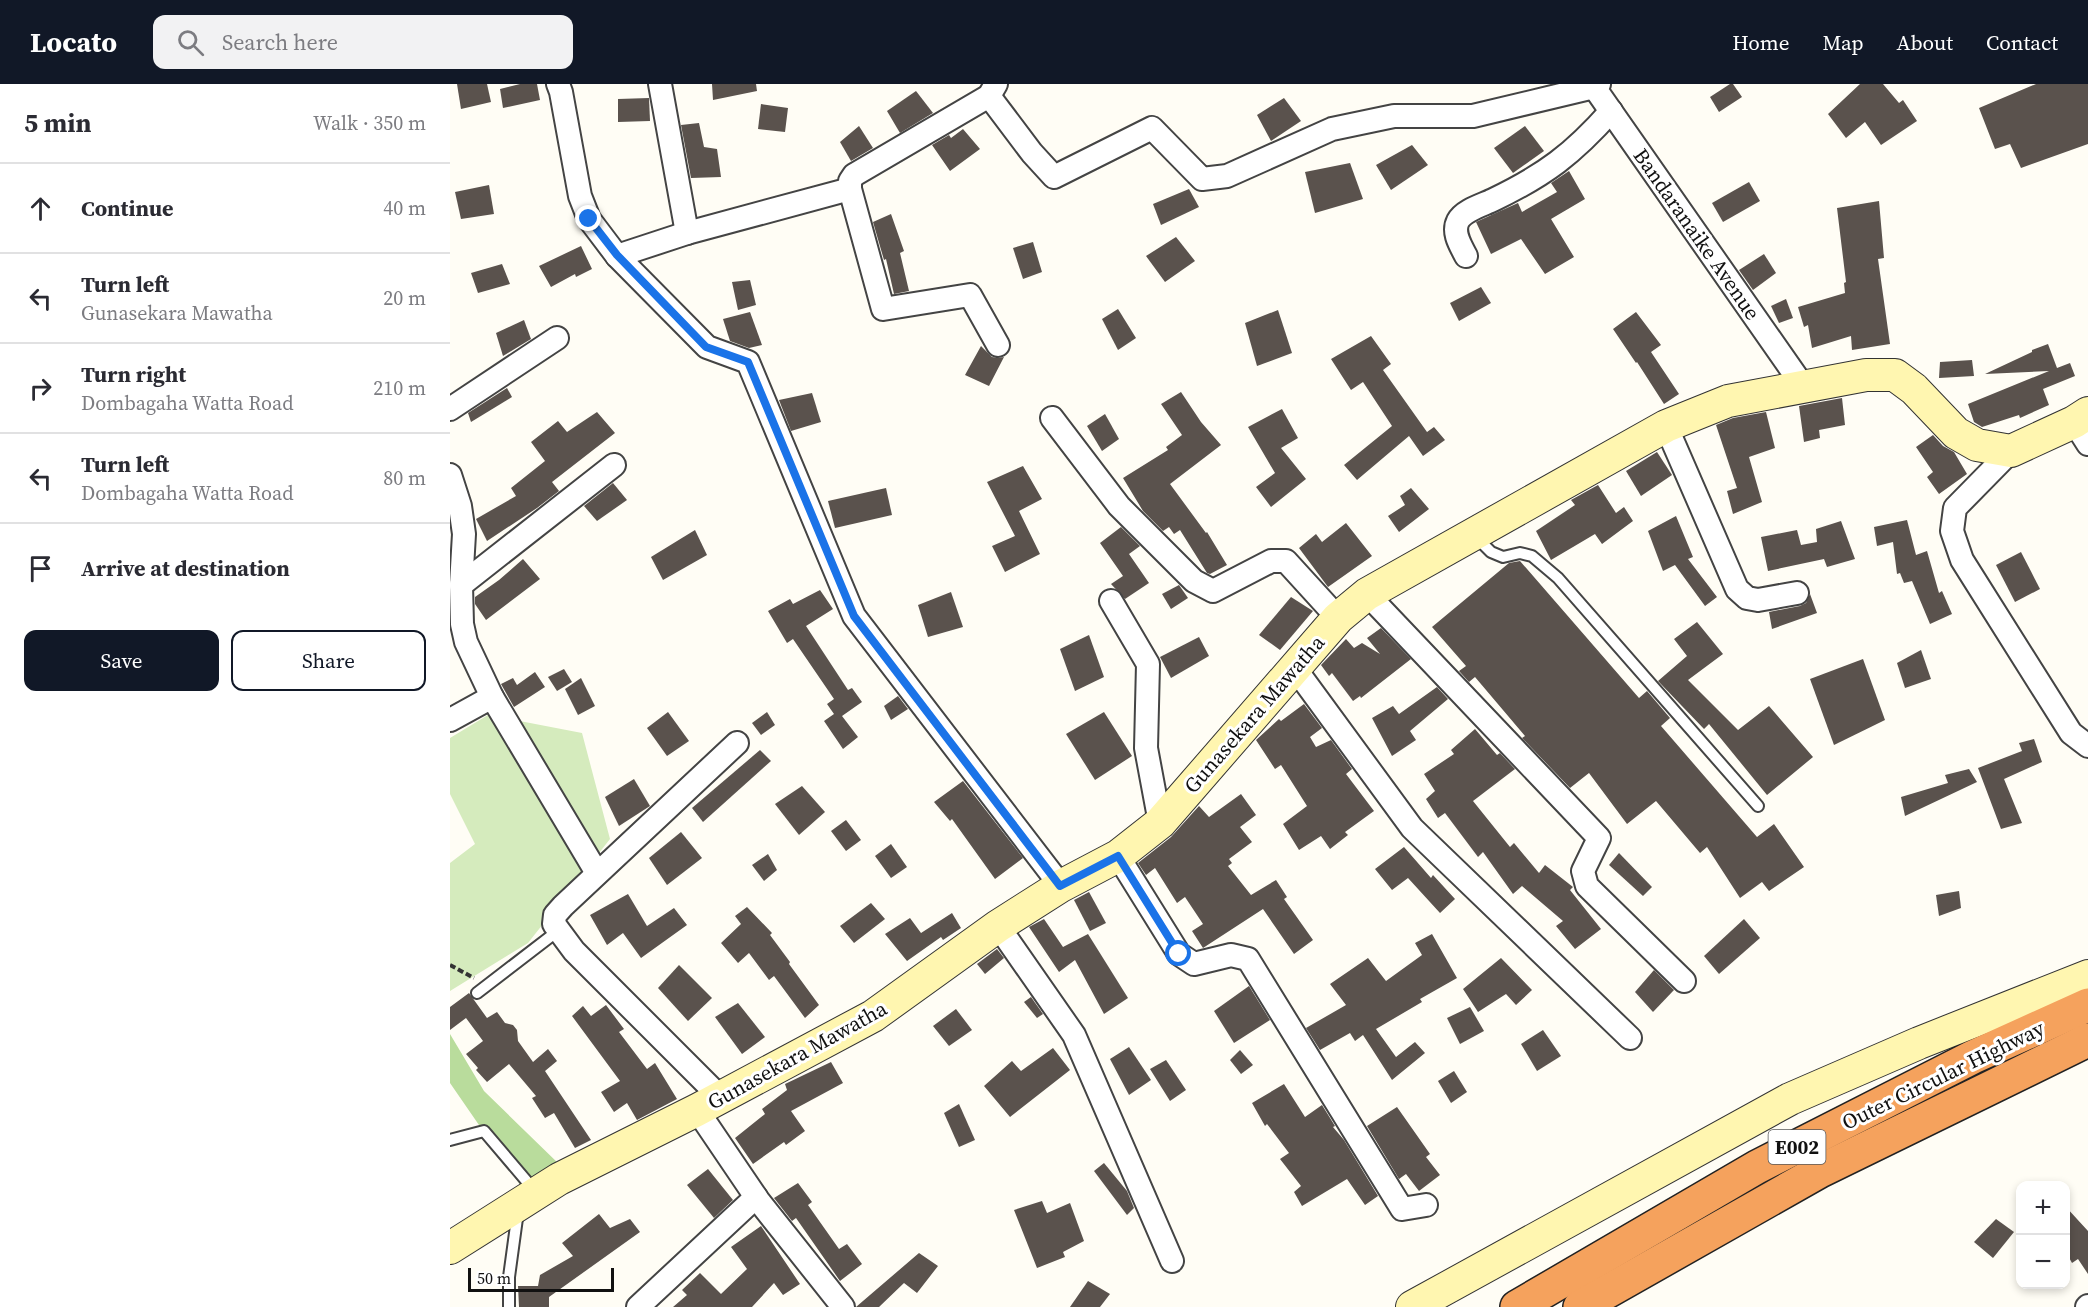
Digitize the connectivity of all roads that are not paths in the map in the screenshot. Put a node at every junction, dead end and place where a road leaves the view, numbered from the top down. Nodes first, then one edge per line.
1 (558, 84) edge
2 (660, 84) edge
3 (1597, 86) edge
4 (992, 90) edge
5 (1611, 111) junction
6 (850, 189) junction
7 (687, 233) junction
8 (617, 255) junction
9 (1466, 256) dead end
10 (557, 338) dead end
11 (998, 345) dead end
12 (1803, 386) junction
13 (450, 409) edge
14 (1052, 418) dead end
15 (1666, 426) junction
16 (2083, 426) edge
17 (2011, 451) junction
18 (614, 465) dead end
19 (450, 475) edge
20 (1473, 534) junction
21 (461, 585) junction
22 (1797, 593) dead end
23 (1367, 594) junction
24 (1111, 601) dead end
25 (1338, 618) junction
26 (1294, 667) junction
27 (492, 697) junction
28 (450, 720) edge
29 (737, 743) dead end
30 (2088, 746) edge
31 (1758, 806) dead end
32 (1160, 823) junction
33 (1118, 856) junction
34 (597, 873) junction
35 (1060, 886) junction
36 (998, 926) junction
37 (559, 930) junction
38 (2088, 976) edge
39 (1684, 981) dead end
40 (477, 993) dead end
41 (2088, 1005) edge
42 (1630, 1038) dead end
43 (2088, 1040) edge
44 (708, 1103) junction
45 (450, 1140) edge
46 (756, 1197) junction
47 (528, 1199) junction
48 (1426, 1205) dead end
49 (450, 1248) edge
50 (1172, 1261) dead end
51 (508, 1307) edge
52 (638, 1307) edge
53 (843, 1307) edge
54 (1412, 1307) edge
55 (1517, 1307) edge
56 (1580, 1307) edge

1 - 8 street
2 - 7 street
3 - 4 street
3 - 5 street, Bandaranaike Avenue
4 - 6 street
5 - 9 street
5 - 12 street, Bandaranaike Avenue
6 - 7 street
6 - 11 street
7 - 8 street
8 - 35 street
10 - 13 street
12 - 15 street, Gunasekara Mawatha
12 - 17 street, Gunasekara Mawatha
14 - 25 street
15 - 20 street, Gunasekara Mawatha
15 - 22 street
16 - 17 street
17 - 30 street
18 - 21 street
19 - 21 street
20 - 23 street, Gunasekara Mawatha
20 - 31 lane
21 - 27 street
23 - 25 street, Gunasekara Mawatha
23 - 39 street
24 - 32 street
25 - 26 street, Gunasekara Mawatha
26 - 32 street, Gunasekara Mawatha
26 - 42 street
27 - 28 street
27 - 34 street
29 - 34 street
32 - 33 street, Gunasekara Mawatha
33 - 35 street, Gunasekara Mawatha
33 - 48 street
34 - 37 street
35 - 36 street, Gunasekara Mawatha
36 - 44 street, Gunasekara Mawatha
36 - 50 street
37 - 40 lane
37 - 44 street
38 - 54 street
41 - 55 highway, Outer Circular Highway / E002
43 - 56 highway, Outer Circular Highway / E002
44 - 46 street
44 - 47 street, Gunasekara Mawatha
45 - 47 lane
46 - 52 street
46 - 53 street
47 - 49 street, Gunasekara Mawatha
47 - 51 lane

